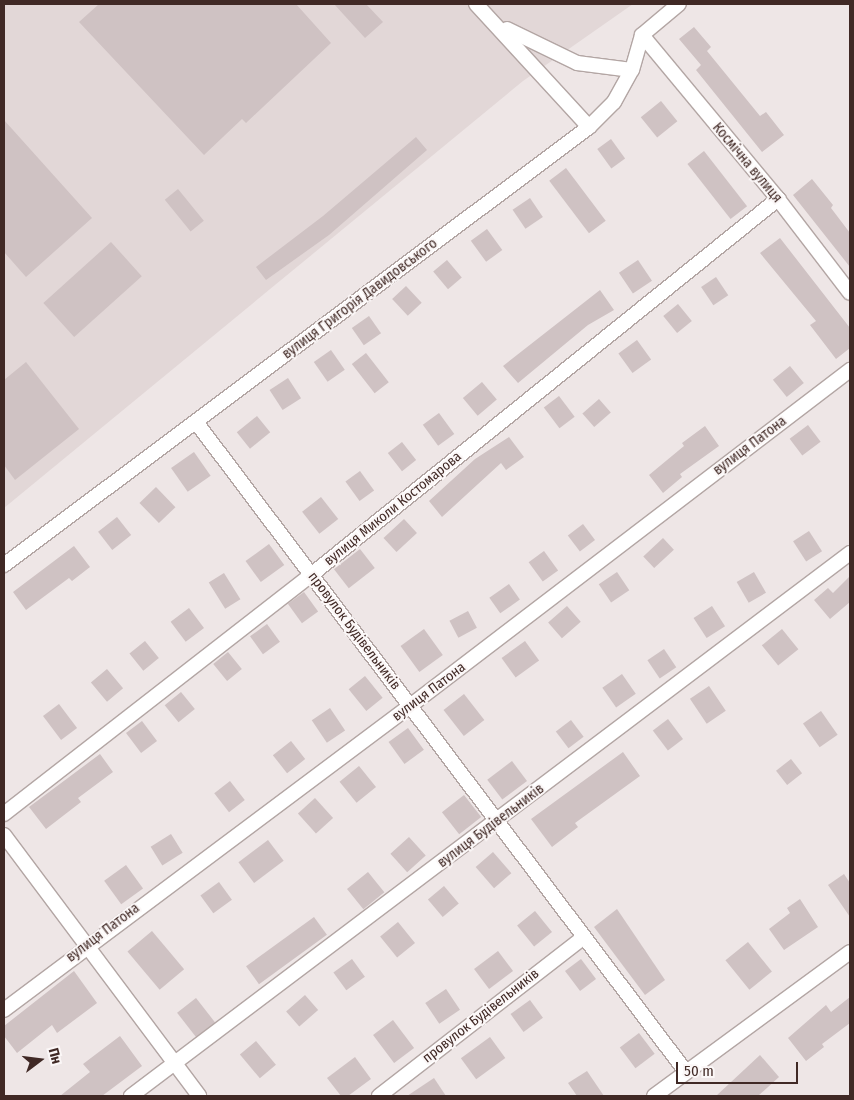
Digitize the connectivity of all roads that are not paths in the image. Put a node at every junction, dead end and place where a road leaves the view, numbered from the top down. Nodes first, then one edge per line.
1 (476, 4) edge
2 (679, 4) edge
3 (496, 23) junction
4 (642, 35) junction
5 (632, 70) junction
6 (589, 127) junction
7 (778, 200) junction
8 (850, 293) edge
9 (850, 370) edge
10 (196, 422) junction
11 (850, 553) edge
12 (4, 565) edge
13 (311, 575) junction
14 (410, 706) junction
15 (4, 814) edge
16 (497, 822) junction
17 (4, 835) edge
18 (584, 937) junction
19 (86, 945) junction
20 (850, 952) edge
21 (4, 1010) edge
22 (175, 1063) junction
23 (686, 1072) junction
24 (131, 1096) edge
25 (199, 1096) edge
26 (379, 1096) edge
27 (654, 1096) edge

1 - 3 street
2 - 4 street
3 - 5 street
3 - 6 street
4 - 5 street, вулиця Григорія Давидовського
4 - 7 street, Космічна вулиця
5 - 6 street, вулиця Григорія Давидовського
6 - 10 street, вулиця Григорія Давидовського
7 - 8 street, Космічна вулиця
7 - 13 street, вулиця Миколи Костомарова
9 - 14 street, вулиця Патона
10 - 12 street, вулиця Григорія Давидовського
10 - 13 street, провулок Будівельників
11 - 16 street, вулиця Будівельників
13 - 14 street, провулок Будівельників
13 - 15 street, вулиця Миколи Костомарова
14 - 16 street, провулок Будівельників
14 - 19 street, вулиця Патона
16 - 18 street, провулок Будівельників
16 - 22 street, вулиця Будівельників
17 - 19 street
18 - 23 street, провулок Будівельників
18 - 26 street, провулок Будівельників
19 - 21 street, вулиця Патона
19 - 22 street
20 - 23 street
22 - 24 street, вулиця Будівельників
22 - 25 street
23 - 27 street

